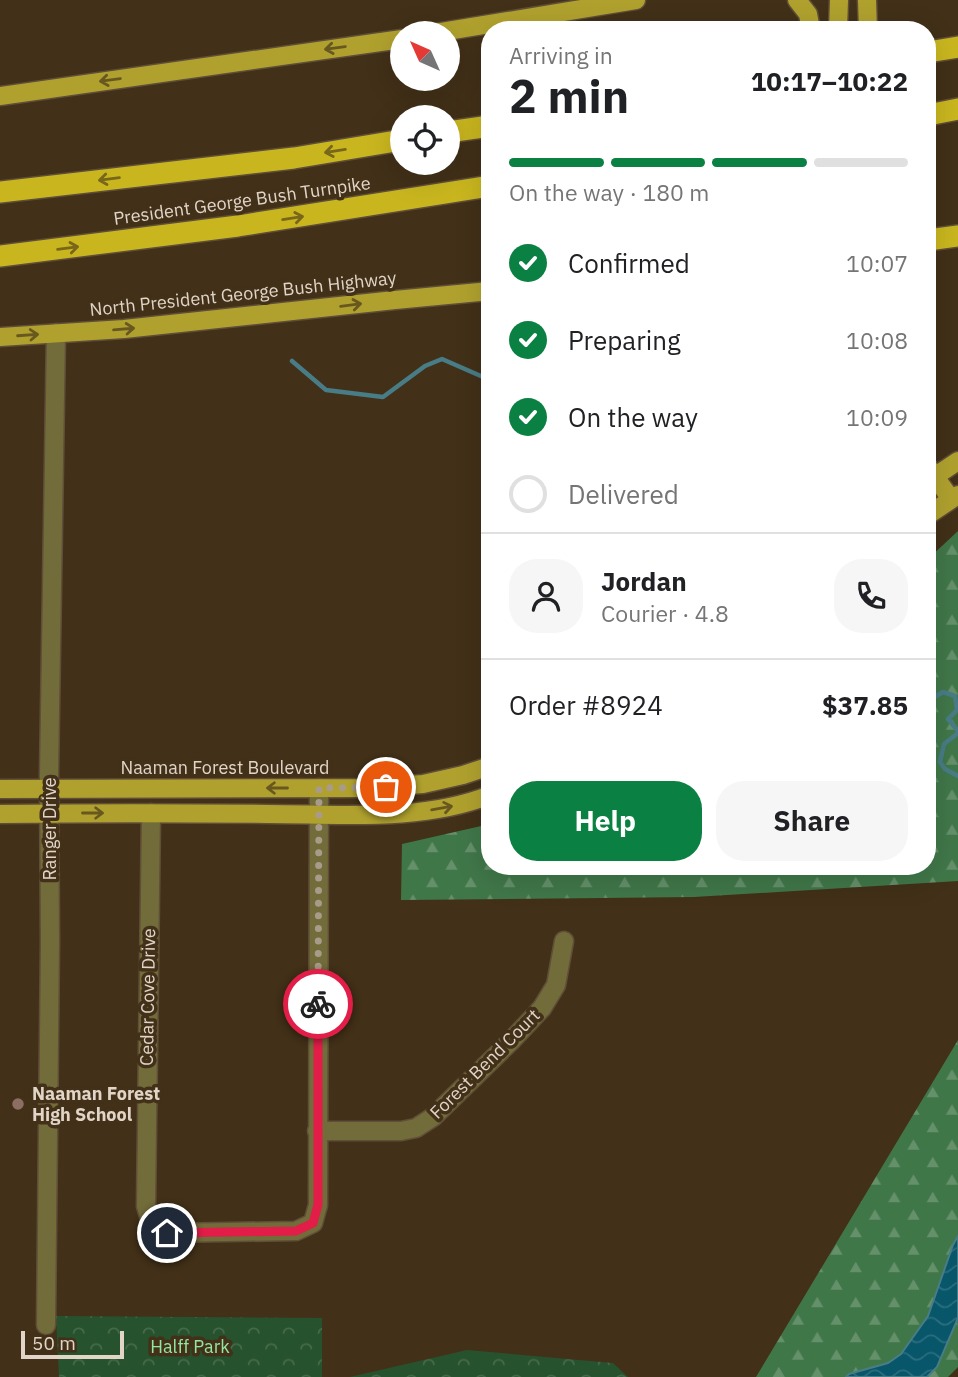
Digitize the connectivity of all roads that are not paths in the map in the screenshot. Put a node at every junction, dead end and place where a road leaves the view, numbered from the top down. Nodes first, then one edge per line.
1 (636, 0) edge
2 (797, 0) edge
3 (839, 0) edge
4 (867, 0) edge
5 (508, 21) edge
6 (809, 21) edge
7 (838, 21) edge
8 (868, 21) edge
9 (481, 25) edge
10 (460, 29) edge
11 (390, 40) edge
12 (958, 47) edge
13 (936, 51) edge
14 (0, 96) edge
15 (958, 110) edge
16 (936, 113) edge
17 (481, 127) edge
18 (460, 130) edge
19 (390, 142) edge
20 (481, 187) edge
21 (0, 192) edge
22 (958, 236) edge
23 (936, 239) edge
24 (0, 256) edge
25 (481, 292) edge
26 (56, 333) junction
27 (0, 337) edge
28 (958, 461) edge
29 (936, 472) edge
30 (936, 480) edge
31 (955, 497) edge
32 (936, 509) edge
33 (481, 769) edge
34 (319, 788) junction
35 (0, 789) edge
36 (49, 789) junction
37 (481, 799) edge
38 (50, 813) junction
39 (150, 813) junction
40 (0, 814) edge
41 (318, 814) junction
42 (564, 941) dead end
43 (317, 1131) junction
44 (47, 1325) dead end

1 - 5 main road
2 - 6 main road
3 - 7 main road
4 - 8 main road
9 - 10 main road
11 -> 14 main road
12 - 13 highway
15 - 16 highway
17 - 18 highway
19 -> 21 highway, President George Bush Turnpike
24 -> 20 highway, President George Bush Turnpike
22 - 23 highway
26 -> 25 main road, North President George Bush Highway
27 -> 26 main road, North President George Bush Highway
26 - 36 street, Ranger Drive
28 - 29 main road
30 - 31 main road
31 - 32 main road
33 - 34 main road, Naaman Forest Boulevard
34 -> 36 main road, Naaman Forest Boulevard
34 - 41 street
35 - 36 main road, Naaman Forest Boulevard
36 - 38 street, Ranger Drive
41 -> 37 main road
38 -> 39 main road
38 - 40 main road
38 - 44 street, Ranger Drive
39 - 41 main road
39 - 43 street, Cedar Cove Drive
41 - 43 street
42 - 43 street, Forest Bend Court

